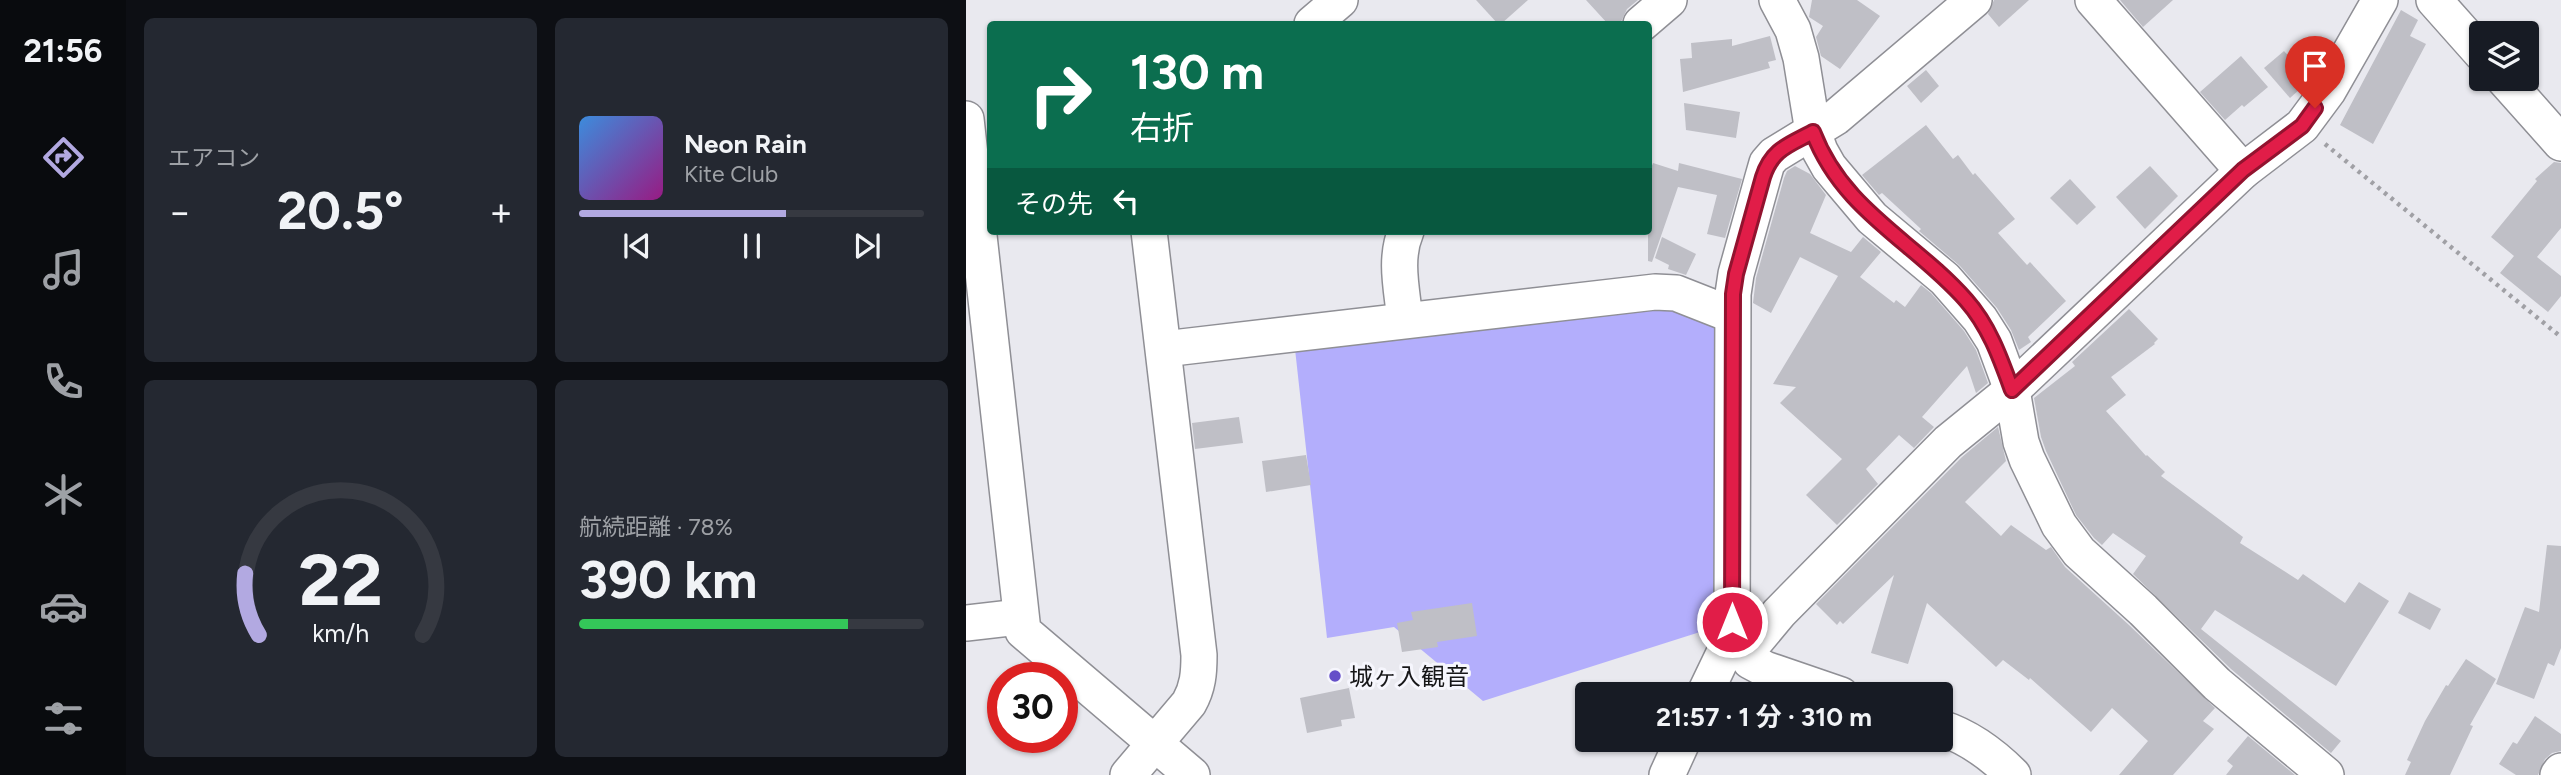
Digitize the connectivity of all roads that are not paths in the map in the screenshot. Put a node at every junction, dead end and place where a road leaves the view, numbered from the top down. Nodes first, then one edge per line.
1 (1340, 0) edge
2 (1670, 0) edge
3 (1974, 0) edge
4 (2093, 0) edge
5 (2380, 0) edge
6 (2434, 0) edge
7 (1791, 10) edge
8 (1316, 21) edge
9 (1645, 21) edge
10 (2469, 39) edge
11 (2515, 91) edge
12 (966, 119) edge
13 (1813, 132) junction
14 (2561, 143) edge
15 (2243, 170) junction
16 (983, 195) edge
17 (1150, 235) edge
18 (1404, 235) edge
19 (1732, 315) junction
20 (1405, 320) junction
21 (1164, 349) junction
22 (2012, 390) junction
23 (1020, 617) junction
24 (966, 623) edge
25 (1737, 646) junction
26 (1713, 682) edge
27 (1803, 682) edge
28 (1953, 732) edge
29 (1156, 744) junction
30 (1678, 752) edge
31 (1128, 775) edge
32 (1192, 775) edge
33 (1667, 775) edge
34 (2013, 775) edge
35 (2326, 775) edge

1 - 8 street
2 - 9 street
3 - 13 street
4 - 15 street
5 - 15 street
6 - 10 street
7 - 13 street
11 - 14 street
12 - 16 street
13 - 19 street
13 - 22 street
15 - 22 street
16 - 23 street
17 - 21 street
18 - 20 street
19 - 20 street
19 - 25 street
20 - 21 street
21 - 29 street
22 - 25 street
22 - 35 street
23 - 24 street
23 - 29 street
25 - 26 street
25 - 27 street
28 - 34 street
29 - 31 street
29 - 32 street
30 - 33 street

